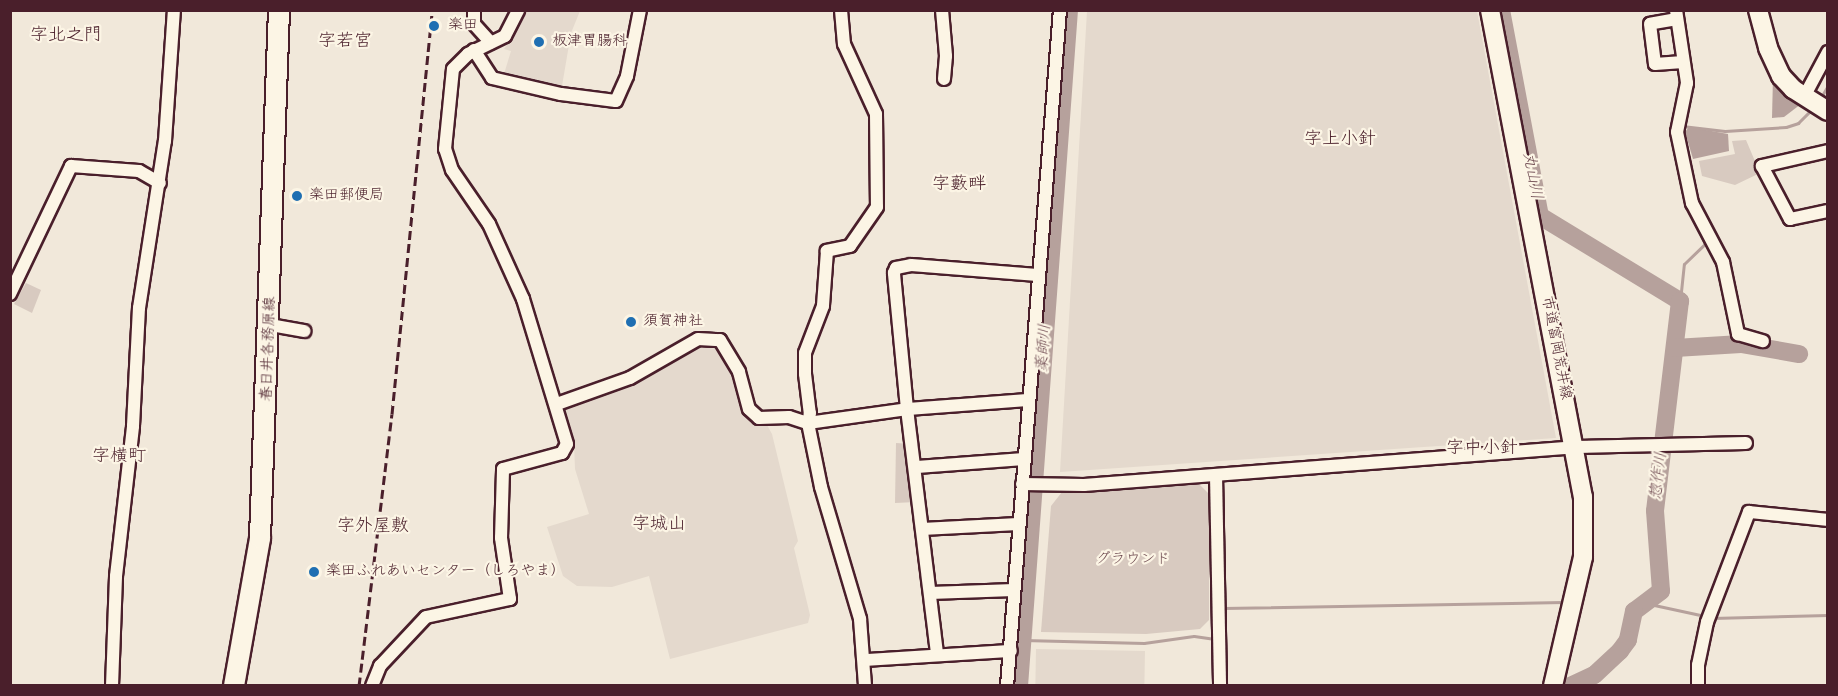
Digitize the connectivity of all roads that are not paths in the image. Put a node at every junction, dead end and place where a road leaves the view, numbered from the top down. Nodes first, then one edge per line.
1 (174, 10) edge
2 (279, 10) edge
3 (474, 10) edge
4 (518, 10) edge
5 (640, 10) edge
6 (841, 10) edge
7 (942, 10) edge
8 (1060, 10) edge
9 (1490, 10) edge
10 (1758, 10) edge
11 (1676, 15) edge
12 (491, 43) junction
13 (474, 51) junction
14 (1827, 52) edge
15 (1683, 62) junction
16 (944, 79) dead end
17 (1803, 97) junction
18 (1824, 109) edge
19 (1827, 151) edge
20 (160, 183) junction
21 (1827, 211) edge
22 (1038, 275) junction
23 (10, 294) edge
24 (270, 325) junction
25 (304, 331) dead end
26 (1763, 341) dead end
27 (1028, 400) junction
28 (557, 404) junction
29 (907, 409) junction
30 (807, 423) junction
31 (1746, 443) dead end
32 (1575, 447) junction
33 (1024, 459) junction
34 (917, 467) junction
35 (1216, 475) junction
36 (1025, 485) junction
37 (1827, 520) edge
38 (1018, 524) junction
39 (922, 529) junction
40 (1014, 590) junction
41 (930, 593) junction
42 (1011, 651) junction
43 (937, 653) junction
44 (866, 660) junction
45 (112, 686) edge
46 (234, 686) edge
47 (372, 686) edge
48 (865, 686) edge
49 (1007, 686) edge
50 (1220, 686) edge
51 (1552, 686) edge
52 (1698, 686) edge

1 - 20 street
2 - 24 main road, 春日井各務原線
3 - 12 street
4 - 12 street
5 - 13 street
6 - 30 street
7 - 16 street
8 - 22 street
9 - 32 street, 市道富岡荒井線
10 - 17 street
11 - 15 street
11 - 15 street
12 - 13 street
13 - 28 street
14 - 17 street
15 - 26 street
17 - 18 street
19 - 21 street
20 - 23 street
20 - 45 street
22 - 27 street
22 - 29 street
24 - 25 street
24 - 46 main road, 春日井各務原線
27 - 29 street
27 - 33 street
28 - 30 street
28 - 47 street
29 - 30 street
29 - 34 street
30 - 44 street
31 - 32 street
32 - 35 street
32 - 51 street, 市道富岡荒井線
33 - 34 street
33 - 36 street
34 - 39 street
35 - 36 street
35 - 50 street
36 - 38 street
37 - 52 street
38 - 39 street
38 - 40 street
39 - 41 street
40 - 41 street
40 - 42 street
41 - 43 street
42 - 43 street
42 - 49 street
43 - 44 street
44 - 48 street

